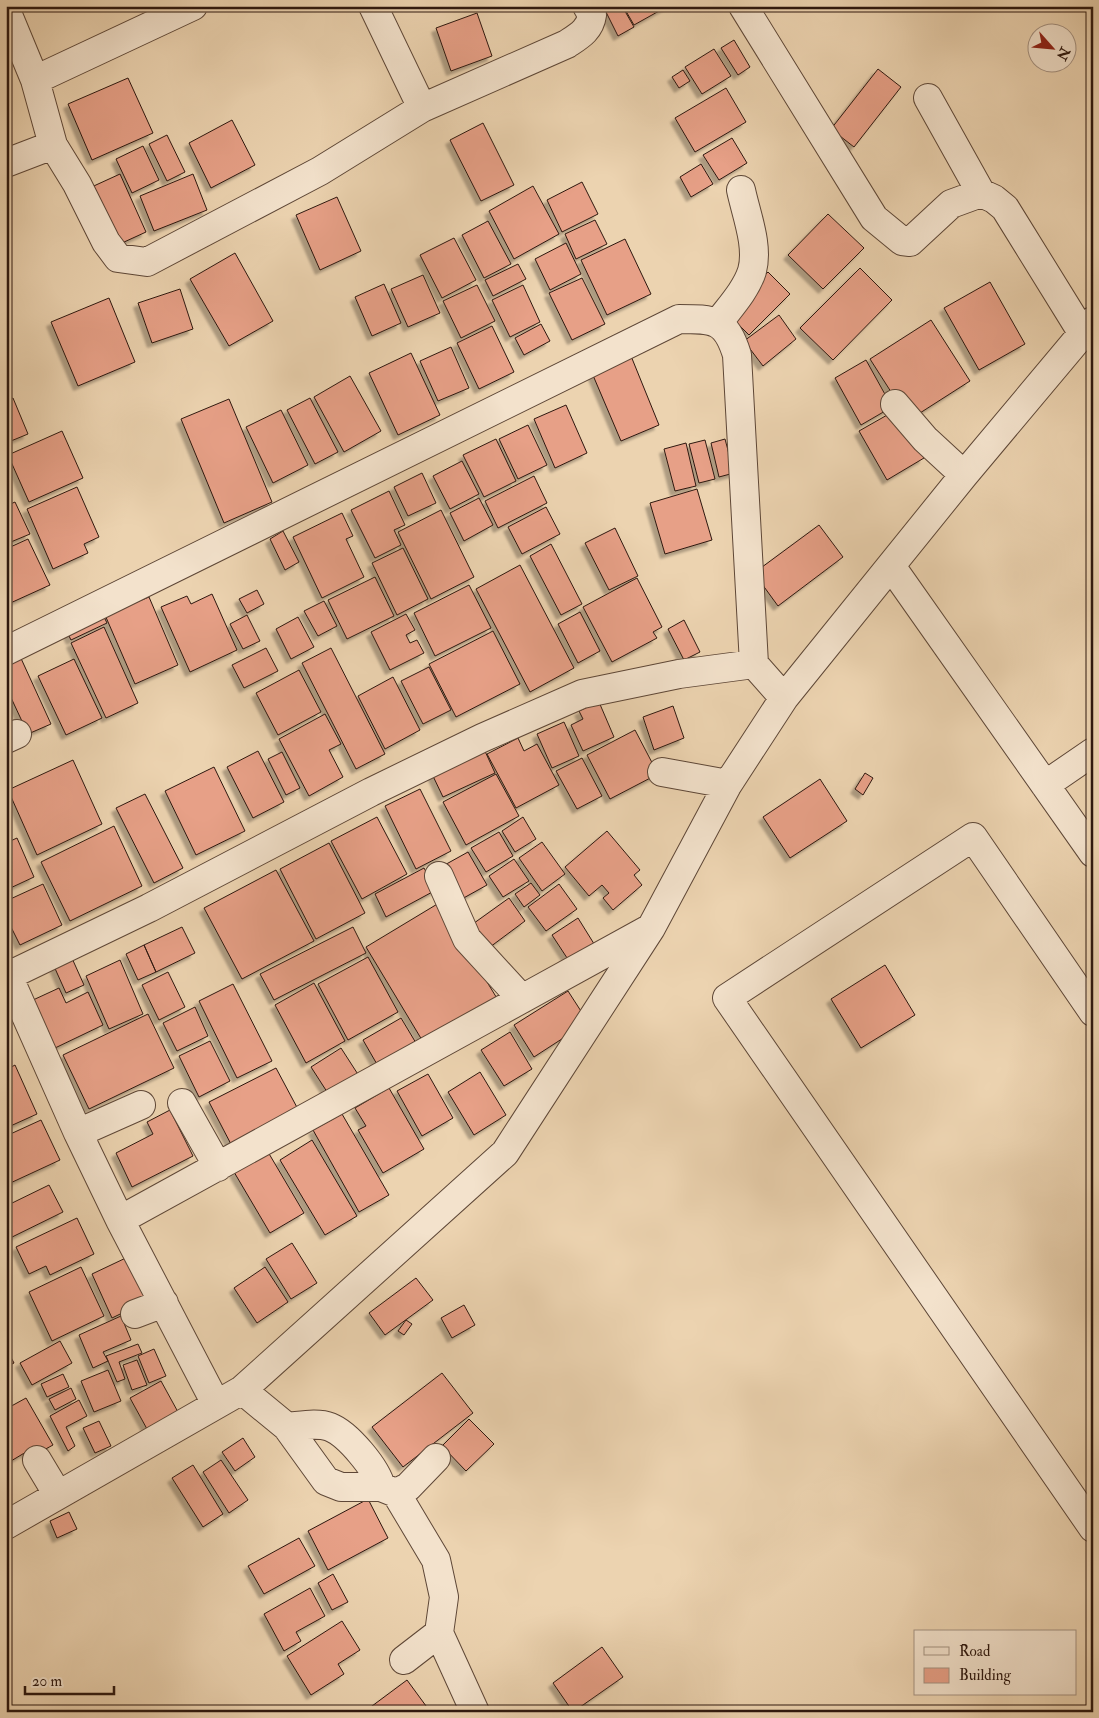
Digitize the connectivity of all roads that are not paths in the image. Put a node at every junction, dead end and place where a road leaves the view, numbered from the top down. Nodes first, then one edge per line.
1 (193, 6) edge
2 (373, 6) edge
3 (587, 6) edge
4 (743, 6) edge
5 (6, 10) edge
6 (35, 80) junction
7 (928, 98) dead end
8 (422, 108) junction
9 (53, 145) junction
10 (6, 163) edge
11 (741, 190) dead end
12 (981, 193) junction
13 (718, 323) junction
14 (1088, 328) edge
15 (895, 404) dead end
16 (964, 475) junction
17 (891, 566) junction
18 (6, 651) edge
19 (754, 664) junction
20 (784, 698) junction
21 (1093, 752) edge
22 (662, 772) dead end
23 (728, 784) junction
24 (1045, 785) junction
25 (1093, 853) edge
26 (439, 876) dead end
27 (651, 928) junction
28 (7, 973) edge
29 (522, 999) junction
30 (1093, 1012) edge
31 (182, 1103) dead end
32 (141, 1105) dead end
33 (78, 1133) junction
34 (218, 1167) junction
35 (120, 1220) junction
36 (164, 1302) junction
37 (135, 1314) dead end
38 (242, 1390) junction
39 (216, 1404) junction
40 (287, 1427) junction
41 (436, 1458) dead end
42 (37, 1460) dead end
43 (389, 1490) junction
44 (58, 1495) junction
45 (6, 1525) edge
46 (1093, 1528) edge
47 (439, 1633) junction
48 (404, 1660) dead end
49 (475, 1712) edge

1 - 6 street
2 - 8 street
3 - 8 street
4 - 12 street
5 - 6 street
6 - 9 street
7 - 12 street
8 - 9 street
9 - 10 street
11 - 13 street
12 - 14 street
13 - 18 street
13 - 19 street
14 - 16 street
15 - 16 street
16 - 17 street
17 - 20 street
17 - 24 street
19 - 20 street
19 - 28 street
20 - 23 street
21 - 24 street
22 - 23 street
23 - 27 street
24 - 25 street
26 - 29 street
27 - 29 street
27 - 38 street
28 - 33 street
29 - 34 street
30 - 46 street
31 - 34 street
32 - 33 street
33 - 35 street
34 - 35 street
35 - 36 street
36 - 37 street
36 - 39 street
38 - 39 street
38 - 40 street
39 - 44 street
40 - 43 street
40 - 43 street
41 - 43 street
42 - 44 street
43 - 47 street
44 - 45 street
47 - 48 street
47 - 49 street

